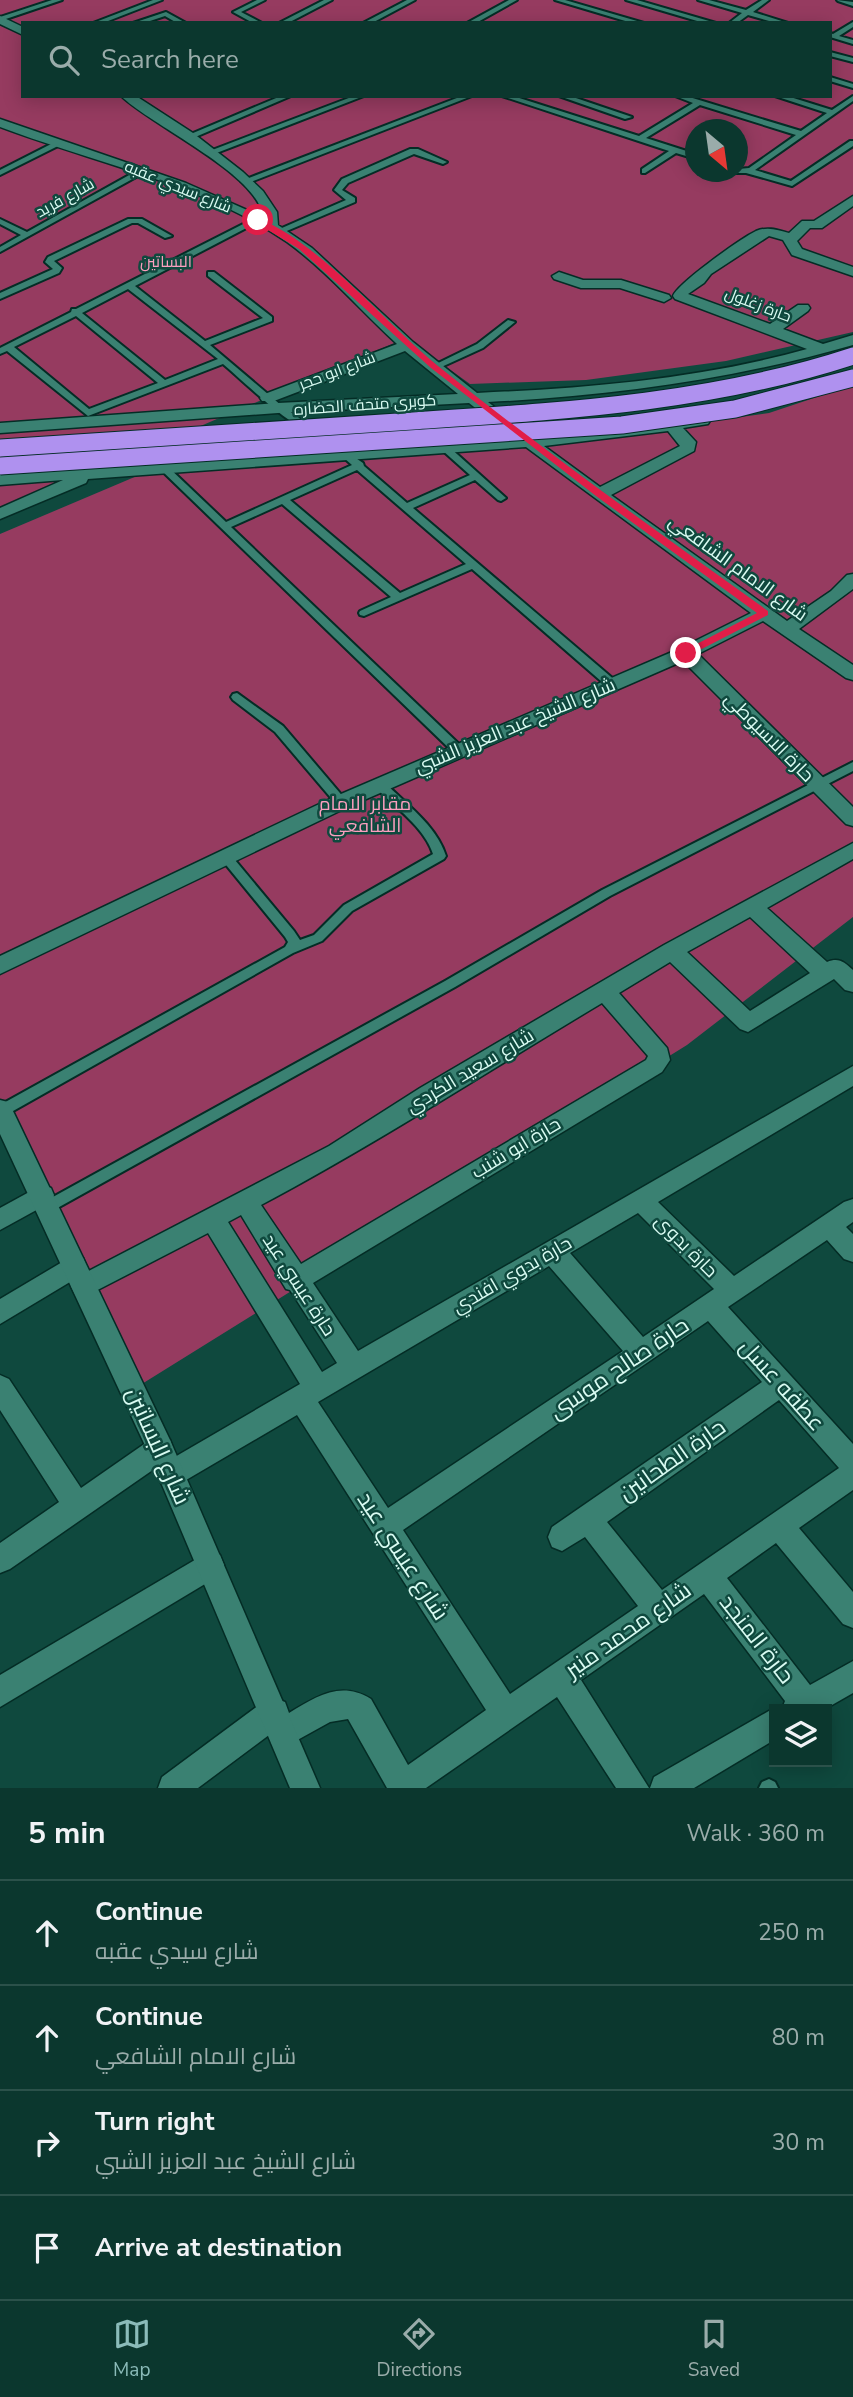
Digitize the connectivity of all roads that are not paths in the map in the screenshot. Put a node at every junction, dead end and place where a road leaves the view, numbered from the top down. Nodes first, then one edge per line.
1 (59, 0) edge
2 (159, 0) edge
3 (262, 0) edge
4 (329, 0) edge
5 (412, 0) edge
6 (514, 0) edge
7 (558, 0) edge
8 (629, 0) edge
9 (701, 0) edge
10 (766, 0) edge
11 (840, 0) edge
12 (853, 4) edge
13 (747, 12) junction
14 (618, 16) junction
15 (0, 19) edge
16 (101, 21) edge
17 (143, 21) edge
18 (179, 21) edge
19 (255, 21) edge
20 (286, 21) edge
21 (370, 21) edge
22 (474, 21) edge
23 (610, 21) edge
24 (635, 21) edge
25 (706, 21) edge
26 (735, 21) edge
27 (778, 21) edge
28 (853, 24) edge
29 (21, 31) edge
30 (832, 36) edge
31 (853, 42) edge
32 (832, 55) edge
33 (853, 60) edge
34 (832, 80) edge
35 (853, 86) edge
36 (130, 98) edge
37 (283, 98) edge
38 (334, 98) edge
39 (356, 98) edge
40 (464, 98) edge
41 (511, 98) edge
42 (568, 98) edge
43 (684, 98) edge
44 (784, 98) edge
45 (853, 98) edge
46 (345, 103) junction
47 (698, 103) junction
48 (832, 113) junction
49 (628, 117) dead end
50 (0, 123) edge
51 (801, 134) junction
52 (190, 136) junction
53 (641, 138) junction
54 (853, 143) edge
55 (58, 144) junction
56 (676, 150) junction
57 (211, 152) junction
58 (685, 153) edge
59 (443, 162) dead end
60 (143, 171) junction
61 (645, 171) dead end
62 (749, 171) joint
63 (0, 173) edge
64 (245, 181) junction
65 (853, 201) edge
66 (0, 221) edge
67 (269, 226) junction
68 (27, 235) junction
69 (168, 236) dead end
70 (790, 238) junction
71 (0, 250) edge
72 (853, 272) edge
73 (211, 274) dead end
74 (559, 276) dead end
75 (128, 285) junction
76 (0, 296) edge
77 (680, 296) junction
78 (803, 308) dead end
79 (75, 311) junction
80 (511, 322) dead end
81 (772, 330) junction
82 (0, 337) edge
83 (853, 340) edge
84 (204, 344) junction
85 (407, 345) junction
86 (7, 347) edge
87 (821, 349) junction
88 (853, 359) edge
89 (224, 360) junction
90 (434, 367) junction
91 (853, 381) edge
92 (164, 383) junction
93 (475, 398) junction
94 (273, 403) junction
95 (672, 426) junction
96 (0, 428) edge
97 (530, 442) junction
98 (0, 448) edge
99 (445, 448) junction
100 (346, 455) junction
101 (360, 465) junction
102 (0, 466) edge
103 (164, 468) junction
104 (95, 473) junction
105 (476, 476) junction
106 (0, 480) edge
107 (600, 494) junction
108 (501, 498) dead end
109 (284, 500) junction
110 (408, 506) junction
111 (0, 514) edge
112 (225, 526) junction
113 (474, 564) junction
114 (853, 579) edge
115 (399, 598) junction
116 (364, 613) dead end
117 (764, 613) junction
118 (786, 630) junction
119 (686, 653) junction
120 (853, 674) edge
121 (614, 685) junction
122 (237, 697) dead end
123 (457, 750) junction
124 (853, 766) edge
125 (380, 785) junction
126 (818, 786) junction
127 (341, 802) junction
128 (853, 819) edge
129 (853, 850) edge
130 (226, 857) junction
131 (751, 906) junction
132 (289, 950) junction
133 (672, 951) junction
134 (0, 966) edge
135 (825, 973) junction
136 (853, 984) edge
137 (604, 991) junction
138 (853, 1075) edge
139 (1, 1110) edge
140 (640, 1200) junction
141 (44, 1201) junction
142 (246, 1202) junction
143 (853, 1209) edge
144 (213, 1219) junction
145 (0, 1220) edge
146 (830, 1225) junction
147 (552, 1251) junction
148 (853, 1251) edge
149 (79, 1276) junction
150 (295, 1280) junction
151 (722, 1298) junction
152 (0, 1313) edge
153 (641, 1353) junction
154 (354, 1367) junction
155 (781, 1384) junction
156 (0, 1387) edge
157 (309, 1393) junction
158 (165, 1462) junction
159 (853, 1464) edge
160 (853, 1474) edge
161 (77, 1506) junction
162 (588, 1519) junction
163 (779, 1525) junction
164 (384, 1527) junction
165 (562, 1537) dead end
166 (3, 1551) edge
167 (210, 1564) junction
168 (707, 1575) junction
169 (658, 1608) junction
170 (853, 1614) edge
171 (561, 1676) junction
172 (853, 1676) edge
173 (0, 1692) edge
174 (800, 1704) edge
175 (807, 1704) edge
176 (506, 1714) junction
177 (278, 1723) junction
178 (769, 1726) edge
179 (683, 1783) edge
180 (403, 1787) edge
181 (173, 1788) edge
182 (305, 1788) edge
183 (634, 1788) edge

1 - 15 lane
2 - 16 lane
3 - 19 lane
4 - 20 lane
5 - 21 lane
6 - 22 lane
7 - 14 lane
8 - 25 lane
9 - 13 lane
10 - 13 lane
11 - 12 lane
13 - 26 lane
13 - 27 lane
14 - 23 lane
14 - 24 lane
15 - 29 street
17 - 18 lane
28 - 30 lane
30 - 31 lane
32 - 33 lane
34 - 35 lane
36 - 52 street
37 - 52 lane
38 - 46 lane
39 - 46 lane
40 - 64 lane
41 - 53 lane
42 - 49 lane
43 - 47 lane
44 - 48 lane
45 - 48 lane
46 - 57 lane
47 - 51 lane
47 - 53 lane
48 - 51 lane
50 - 55 street, شارع سيدي عقبه
51 - 62 lane
52 - 57 street
53 - 56 lane
54 - 62 lane
55 - 60 street, شارع سيدي عقبه
55 - 63 lane
56 - 58 lane
56 - 61 lane
57 - 64 street
59 - 67 lane
60 - 67 street, شارع سيدي عقبه
60 - 68 lane, شارع فريد
64 - 67 street
65 - 70 street
66 - 68 lane
67 - 75 lane
67 - 85 street, شارع سيدي عقبه
68 - 71 lane, شارع فريد
69 - 76 lane
70 - 72 street
70 - 77 street, حارة زغلول
73 - 84 lane
74 - 77 street, حارة زغلول
75 - 79 lane
75 - 84 lane
77 - 81 street, حارة زغلول
78 - 81 street
79 - 86 lane
79 - 92 lane
80 - 90 lane
81 - 87 street, حارة زغلول
82 - 86 lane
83 - 87 street
84 - 89 lane
85 - 90 street, شارع سيدي عقبه
85 - 94 street, شارع ابو حجر
86 - 92 lane
87 - 88 street, حارة زغلول
87 - 93 street
88 - 98 highway, كوبرى متحف الحضاره, bridge
89 - 92 lane
89 - 94 lane
90 - 93 street, شارع سيدي عقبه
91 - 95 street
91 - 102 highway, كوبرى متحف الحضاره, bridge
93 - 94 street
93 - 97 street, شارع سيدي عقبه
94 - 96 street
94 - 100 lane
95 - 97 street
95 - 107 street
97 - 99 street
97 - 107 street, شارع سيدي عقبه
99 - 100 street
99 - 105 lane
100 - 101 lane
100 - 103 street
101 - 109 lane
101 - 110 lane
103 - 104 street
103 - 112 lane
104 - 106 street
104 - 111 street
105 - 108 lane
105 - 110 lane
107 - 117 street, شارع الامام الشافعي
109 - 112 lane
109 - 115 lane
110 - 113 lane
112 - 123 lane
113 - 115 lane
113 - 121 lane
114 - 118 street
115 - 116 lane
117 - 118 street, شارع الامام الشافعي
117 - 119 street, شارع الشيخ عبد العزيز الشبي
118 - 120 street, شارع الامام الشافعي
119 - 121 street, شارع الشيخ عبد العزيز الشبي
119 - 126 street, حارة الاسيوطي
121 - 123 street, شارع الشيخ عبد العزيز الشبي
122 - 127 lane
123 - 125 street, شارع الشيخ عبد العزيز الشبي
124 - 126 lane
125 - 127 street, شارع الشيخ عبد العزيز الشبي
125 - 132 lane
126 - 128 street, حارة الاسيوطي
126 - 141 lane
127 - 130 street, شارع الشيخ عبد العزيز الشبي
129 - 131 street, شارع سعيد الكردي
130 - 132 lane
130 - 134 street, شارع الشيخ عبد العزيز الشبي
131 - 133 street, شارع سعيد الكردي
131 - 135 street
132 - 139 lane
133 - 135 street
133 - 137 street, شارع سعيد الكردي
135 - 136 street
137 - 142 street, شارع سعيد الكردي
137 - 150 street, حارة ابو شنب
138 - 140 street, حارة بدوي افندي
139 - 141 street, شارع البساتين
140 - 147 street, حارة بدوي افندي
140 - 151 street, حارة بدوى
141 - 145 street
141 - 149 street, شارع البساتين
142 - 144 street, شارع سعيد الكردي
142 - 150 street, حارة عيسي عيد
143 - 146 street, حارة صالح موسى
144 - 149 street, شارع سعيد الكردي
144 - 157 street, شارع عيسي عيد
146 - 148 street
146 - 151 street, حارة صالح موسى
147 - 153 street
147 - 154 street, حارة بدوي افندي
149 - 152 street, شارع سعيد الكردي
149 - 158 street, شارع البساتين
150 - 154 street, حارة عيسي عيد
151 - 153 street, حارة صالح موسى
151 - 155 street, عطفه عسل
153 - 164 street, حارة صالح موسى
154 - 157 street, حارة بدوي افندي
155 - 159 street, عطفه عسل
155 - 162 street, حارة الطحانين
156 - 161 street
157 - 158 street, حارة بدوي افندي
157 - 164 street, شارع عيسي عيد
158 - 161 street, حارة بدوي افندي
158 - 167 street, شارع البساتين
160 - 163 street, شارع محمد منير
161 - 166 street, حارة بدوي افندي
162 - 165 street, حارة الطحانين
162 - 169 street
163 - 168 street, شارع محمد منير
163 - 170 street
164 - 176 street, شارع عيسي عيد
167 - 173 street
167 - 177 street, شارع البساتين
168 - 169 street, شارع محمد منير
168 - 174 street, حارة المنجد
169 - 171 street, شارع محمد منير
171 - 176 street, شارع محمد منير
171 - 183 street
172 - 175 street
176 - 180 street, شارع محمد منير
177 - 180 street
177 - 181 street
177 - 182 street, شارع البساتين
178 - 179 street

